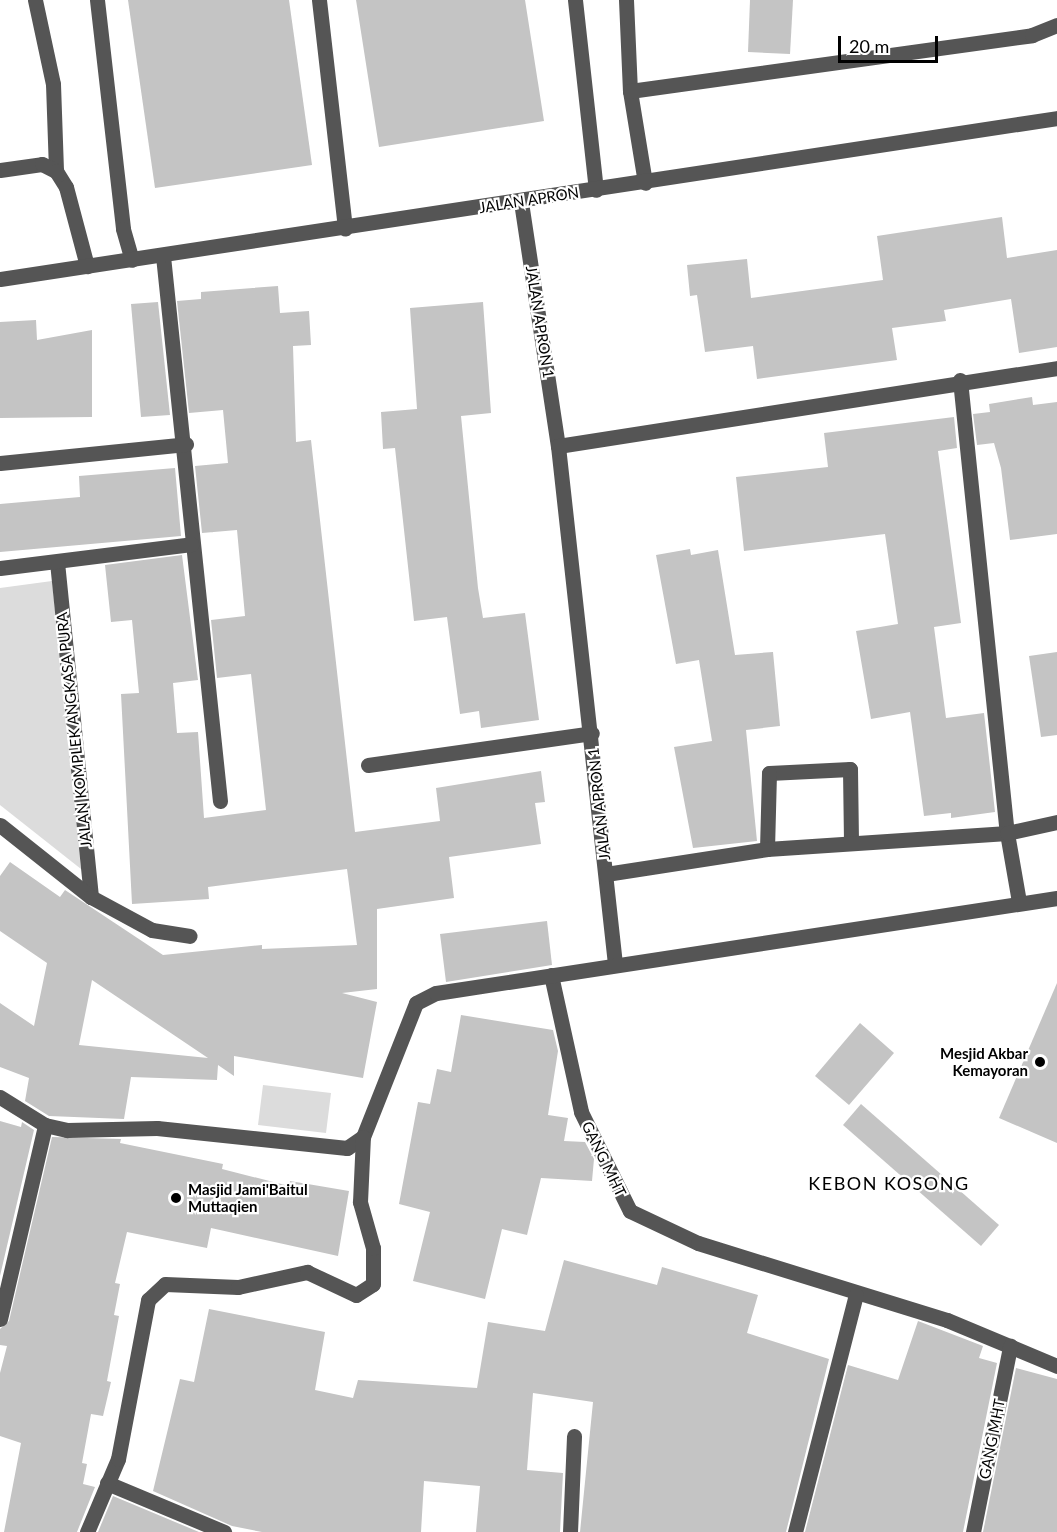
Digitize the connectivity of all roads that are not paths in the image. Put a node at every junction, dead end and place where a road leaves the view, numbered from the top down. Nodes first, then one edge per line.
1 (35, 0) edge
2 (97, 0) edge
3 (319, 0) edge
4 (575, 0) edge
5 (626, 0) edge
6 (1057, 25) edge
7 (630, 91) junction
8 (1057, 118) edge
9 (0, 170) edge
10 (56, 171) junction
11 (645, 183) junction
12 (596, 190) junction
13 (521, 202) junction
14 (345, 229) junction
15 (163, 256) junction
16 (132, 260) junction
17 (87, 266) junction
18 (0, 279) edge
19 (1057, 368) edge
20 (960, 380) junction
21 (186, 444) junction
22 (558, 446) junction
23 (0, 463) edge
24 (192, 544) junction
25 (57, 562) junction
26 (0, 568) edge
27 (592, 733) junction
28 (368, 765) dead end
29 (220, 801) dead end
30 (1057, 822) edge
31 (0, 825) edge
32 (1007, 833) junction
33 (851, 841) junction
34 (768, 849) junction
35 (606, 874) junction
36 (90, 897) junction
37 (1057, 898) edge
38 (1019, 902) junction
39 (190, 936) dead end
40 (615, 964) junction
41 (551, 975) junction
42 (0, 1096) edge
43 (45, 1125) junction
44 (363, 1137) junction
45 (856, 1295) junction
46 (0, 1319) edge
47 (1010, 1346) junction
48 (1057, 1366) edge
49 (574, 1436) dead end
50 (107, 1483) junction
51 (87, 1532) edge
52 (224, 1532) edge
53 (570, 1532) edge
54 (795, 1532) edge
55 (973, 1532) edge

1 - 10 street
2 - 16 street
3 - 14 street
4 - 12 street
5 - 7 street
6 - 7 street
7 - 11 street
8 - 11 street, JALAN APRON
9 - 10 street
10 - 17 street
11 - 12 street, JALAN APRON
12 - 13 street, JALAN APRON
13 - 14 street, JALAN APRON
13 - 22 street, JALAN APRON 1
14 - 15 street, JALAN APRON
15 - 16 street, JALAN APRON
15 - 21 street
16 - 17 street, JALAN APRON
17 - 18 street, JALAN APRON
19 - 20 street
20 - 22 street
20 - 32 street
21 - 23 street
21 - 24 street
22 - 27 street, JALAN APRON 1
24 - 25 street
24 - 29 street
25 - 26 street
25 - 36 street, JALAN KOMPLEK ANGKASA PURA
27 - 28 street
27 - 35 street, JALAN APRON 1
30 - 32 street
31 - 36 street
32 - 33 street
32 - 38 street
33 - 34 street
33 - 34 street
34 - 35 street
35 - 40 street, JALAN APRON 1
36 - 39 street
37 - 38 street
38 - 40 street
40 - 41 street
41 - 44 street
41 - 45 street, GANG MHT
42 - 43 street
43 - 44 street
43 - 46 street
44 - 50 street
45 - 47 street, GANG MHT
45 - 54 street
47 - 48 street, GANG MHT
47 - 55 street, GANG MHT
49 - 53 street
50 - 51 street
50 - 52 street

